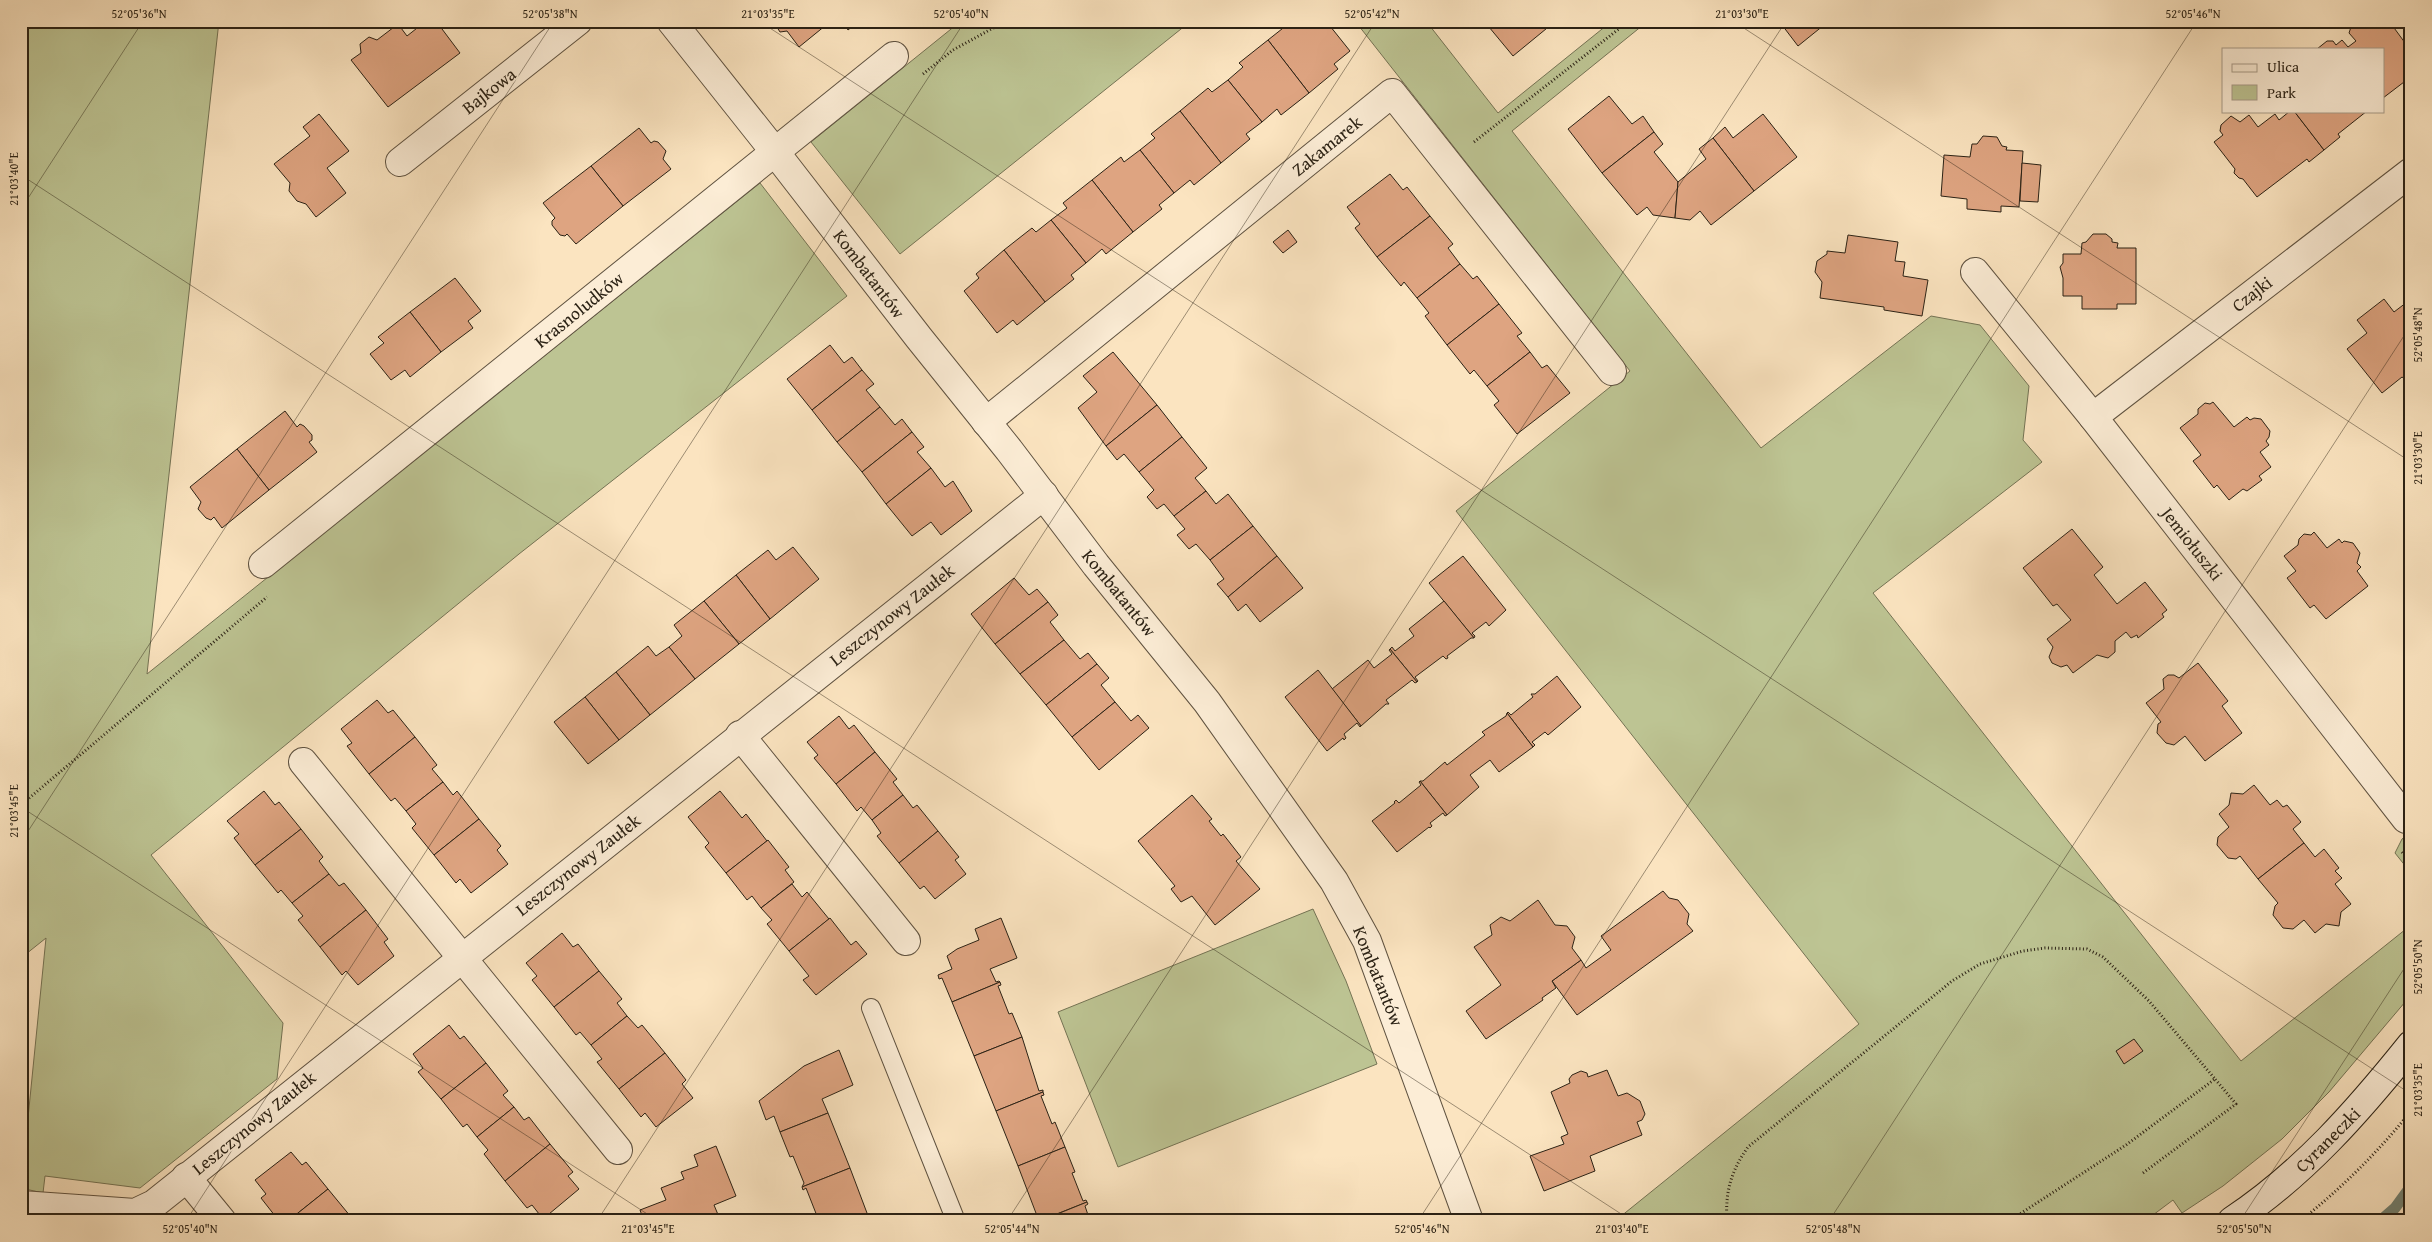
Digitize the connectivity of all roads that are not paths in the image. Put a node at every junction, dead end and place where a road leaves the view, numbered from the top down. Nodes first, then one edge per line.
1 (578, 21) edge
2 (671, 21) edge
3 (894, 56) dead end
4 (776, 152) junction
5 (400, 162) dead end
6 (2411, 172) edge
7 (1975, 272) dead end
8 (1612, 371) dead end
9 (2093, 417) junction
10 (986, 422) junction
11 (1044, 495) junction
12 (263, 564) dead end
13 (740, 735) junction
14 (303, 762) dead end
15 (2406, 819) dead end
16 (906, 941) dead end
17 (462, 957) junction
18 (871, 1008) dead end
19 (2411, 1045) edge
20 (618, 1150) dead end
21 (186, 1177) junction
22 (21, 1206) edge
23 (222, 1221) edge
24 (956, 1221) edge
25 (1469, 1221) edge
26 (2232, 1221) edge

1 - 5 street, Bajkowa
2 - 4 street, Kombatantów
3 - 4 street, Krasnoludków
4 - 10 street, Kombatantów
4 - 12 street, Krasnoludków
6 - 9 street, Czajki
7 - 9 street, Jemiołuszki
8 - 10 street, Zakamarek
9 - 15 street, Jemiołuszki
10 - 11 street, Kombatantów
11 - 13 street, Leszczynowy Zaułek
11 - 25 street, Kombatantów
13 - 16 street
13 - 17 street, Leszczynowy Zaułek
14 - 17 street
17 - 20 street
17 - 21 street, Leszczynowy Zaułek
18 - 24 lane
19 - 26 street, Cyraneczki
21 - 22 street, Leszczynowy Zaułek
21 - 23 street, Leszczynowy Zaułek

